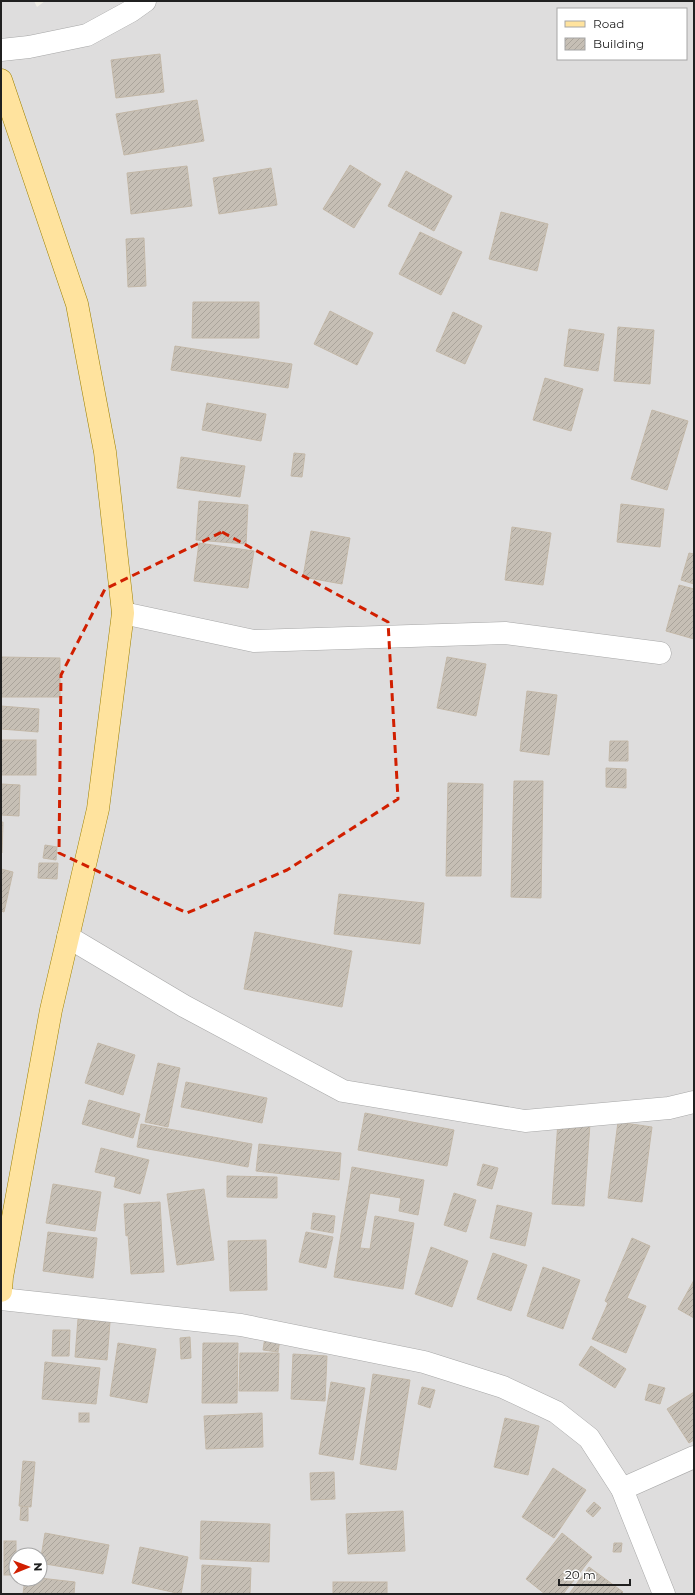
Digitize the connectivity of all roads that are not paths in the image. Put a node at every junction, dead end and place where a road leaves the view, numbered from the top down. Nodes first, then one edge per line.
1 (145, 1) edge
2 (1, 50) edge
3 (1, 80) edge
4 (123, 613) junction
5 (660, 653) dead end
6 (68, 937) junction
7 (694, 1102) edge
8 (1, 1291) edge
9 (1, 1299) edge
10 (694, 1457) edge
11 (622, 1489) junction
12 (664, 1594) edge

1 - 2 street
3 - 4 main road
4 - 5 street
4 - 6 main road
6 - 7 street
6 - 8 main road
9 - 11 street
10 - 11 street
11 - 12 street

